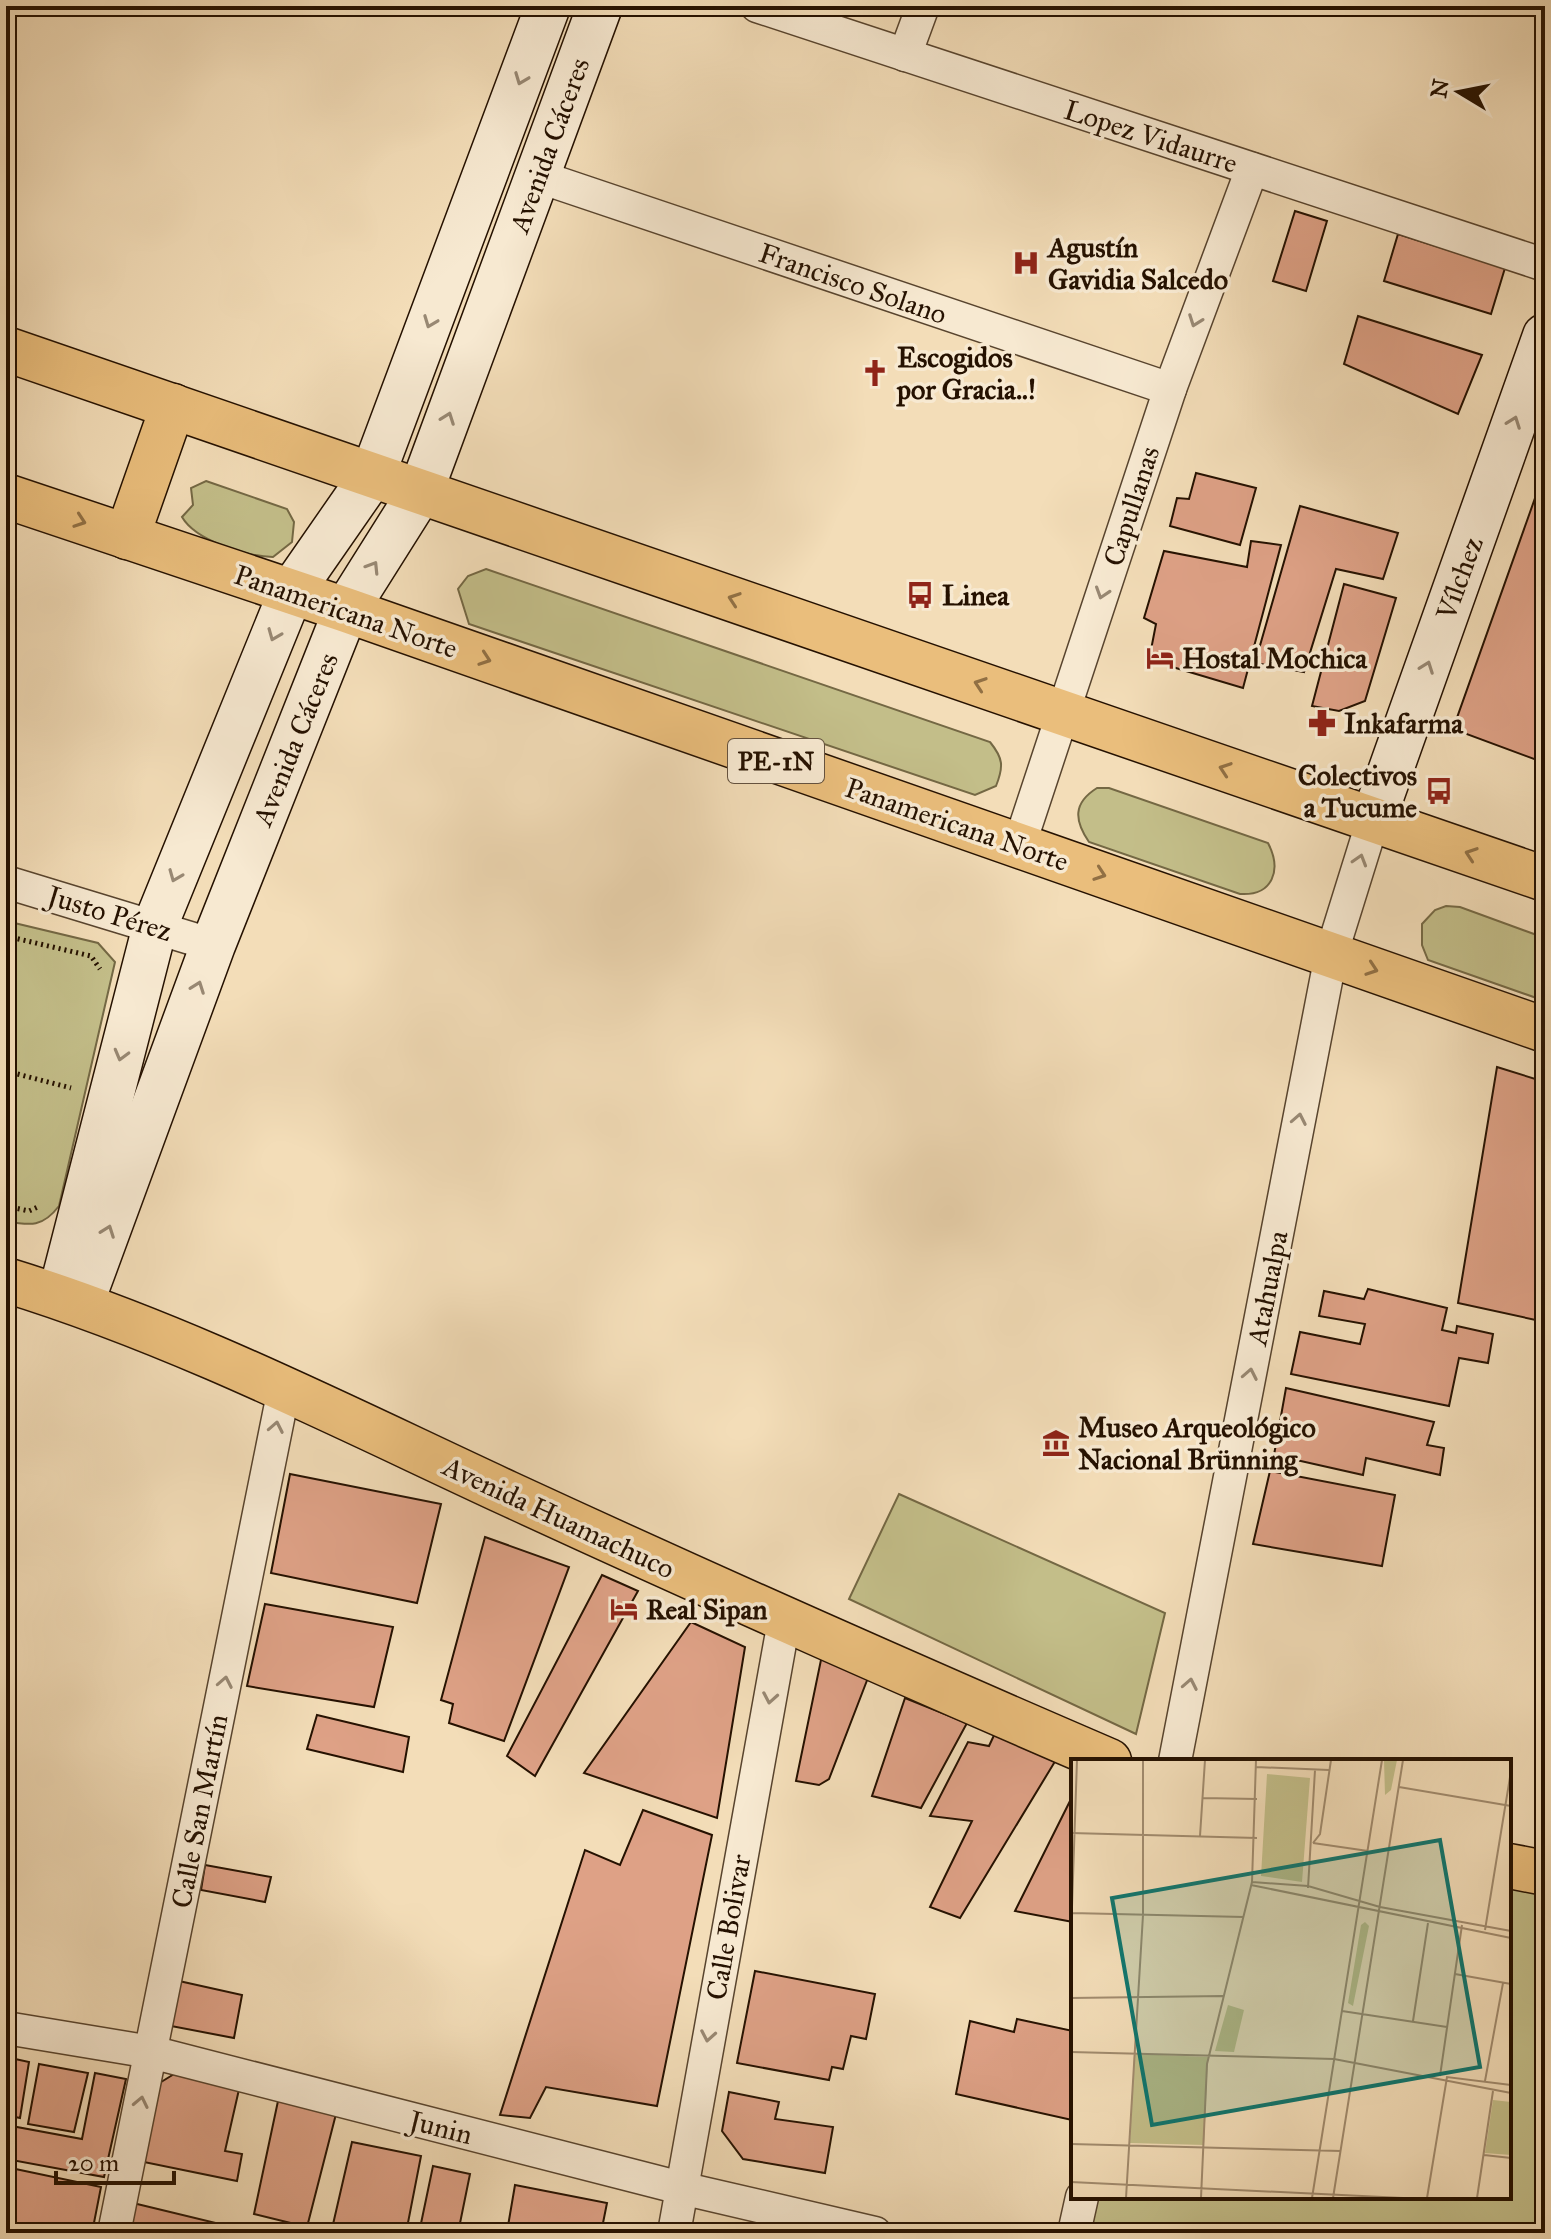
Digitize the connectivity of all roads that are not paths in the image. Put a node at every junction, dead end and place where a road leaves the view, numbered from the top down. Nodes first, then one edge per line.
1 (548, 6) edge
2 (600, 6) edge
3 (757, 6) edge
4 (923, 6) edge
5 (905, 55) junction
6 (1252, 169) junction
7 (537, 176) junction
8 (1545, 265) edge
9 (1545, 336) edge
10 (6, 349) edge
11 (1170, 389) junction
12 (173, 406) junction
13 (373, 474) junction
14 (421, 491) junction
15 (6, 496) edge
16 (127, 537) junction
17 (291, 592) junction
18 (346, 610) junction
19 (1063, 713) junction
20 (1373, 820) junction
21 (1019, 846) junction
22 (1545, 879) edge
23 (6, 882) edge
24 (155, 926) junction
25 (213, 945) junction
26 (1331, 955) junction
27 (1545, 1030) edge
28 (6, 1280) edge
29 (70, 1300) junction
30 (284, 1389) junction
31 (784, 1621) junction
32 (1104, 1759) edge
33 (1175, 1759) edge
34 (1511, 1866) edge
35 (1545, 1873) edge
36 (6, 2028) edge
37 (151, 2052) junction
38 (681, 2188) junction
39 (1082, 2199) edge
40 (114, 2233) edge
41 (674, 2233) edge
42 (875, 2233) edge
43 (1074, 2233) edge

1 -> 13 street, Avenida Cáceres
2 - 7 street, Avenida Cáceres
3 - 5 street, Lopez Vidaurre
4 - 5 street
5 - 6 street, Lopez Vidaurre
6 - 8 street, Lopez Vidaurre
6 -> 11 street, Capullanas
7 - 11 street, Francisco Solano
14 -> 7 street, Avenida Cáceres
20 -> 9 street, Vílchez
10 - 12 main road
11 -> 19 street, Capullanas
12 - 13 main road
12 - 16 main road
13 - 14 main road
13 - 17 street, Avenida Cáceres
18 -> 14 street, Avenida Cáceres
19 -> 14 main road
15 -> 16 main road, Panamericana Norte / PE-1N
16 - 17 main road, Panamericana Norte / PE-1N
17 - 18 main road, Panamericana Norte / PE-1N
17 -> 24 street, Avenida Cáceres
18 -> 21 main road, Panamericana Norte / PE-1N
18 - 25 street, Avenida Cáceres
20 -> 19 main road
19 - 21 street, Capullanas
22 -> 20 main road
26 -> 20 street, Atahualpa
21 -> 26 main road, Panamericana Norte / PE-1N
23 - 24 street, Justo Pérez
24 - 25 street, Justo Pérez
24 -> 29 street, Avenida Cáceres
29 -> 25 street, Avenida Cáceres
26 -> 27 main road, Panamericana Norte / PE-1N
33 -> 26 street, Atahualpa
28 - 29 main road, Avenida Huamachuco
29 - 30 main road, Avenida Huamachuco
30 - 31 main road, Avenida Huamachuco
37 -> 30 street, Calle San Martín
31 - 32 main road, Avenida Huamachuco
31 -> 38 street, Calle Bolivar
34 - 35 main road
36 - 37 street, Junin
37 - 38 street, Junin
40 -> 37 street, Calle San Martín
38 - 41 street, Calle Bolivar
38 - 42 street, Junin
39 - 43 street

